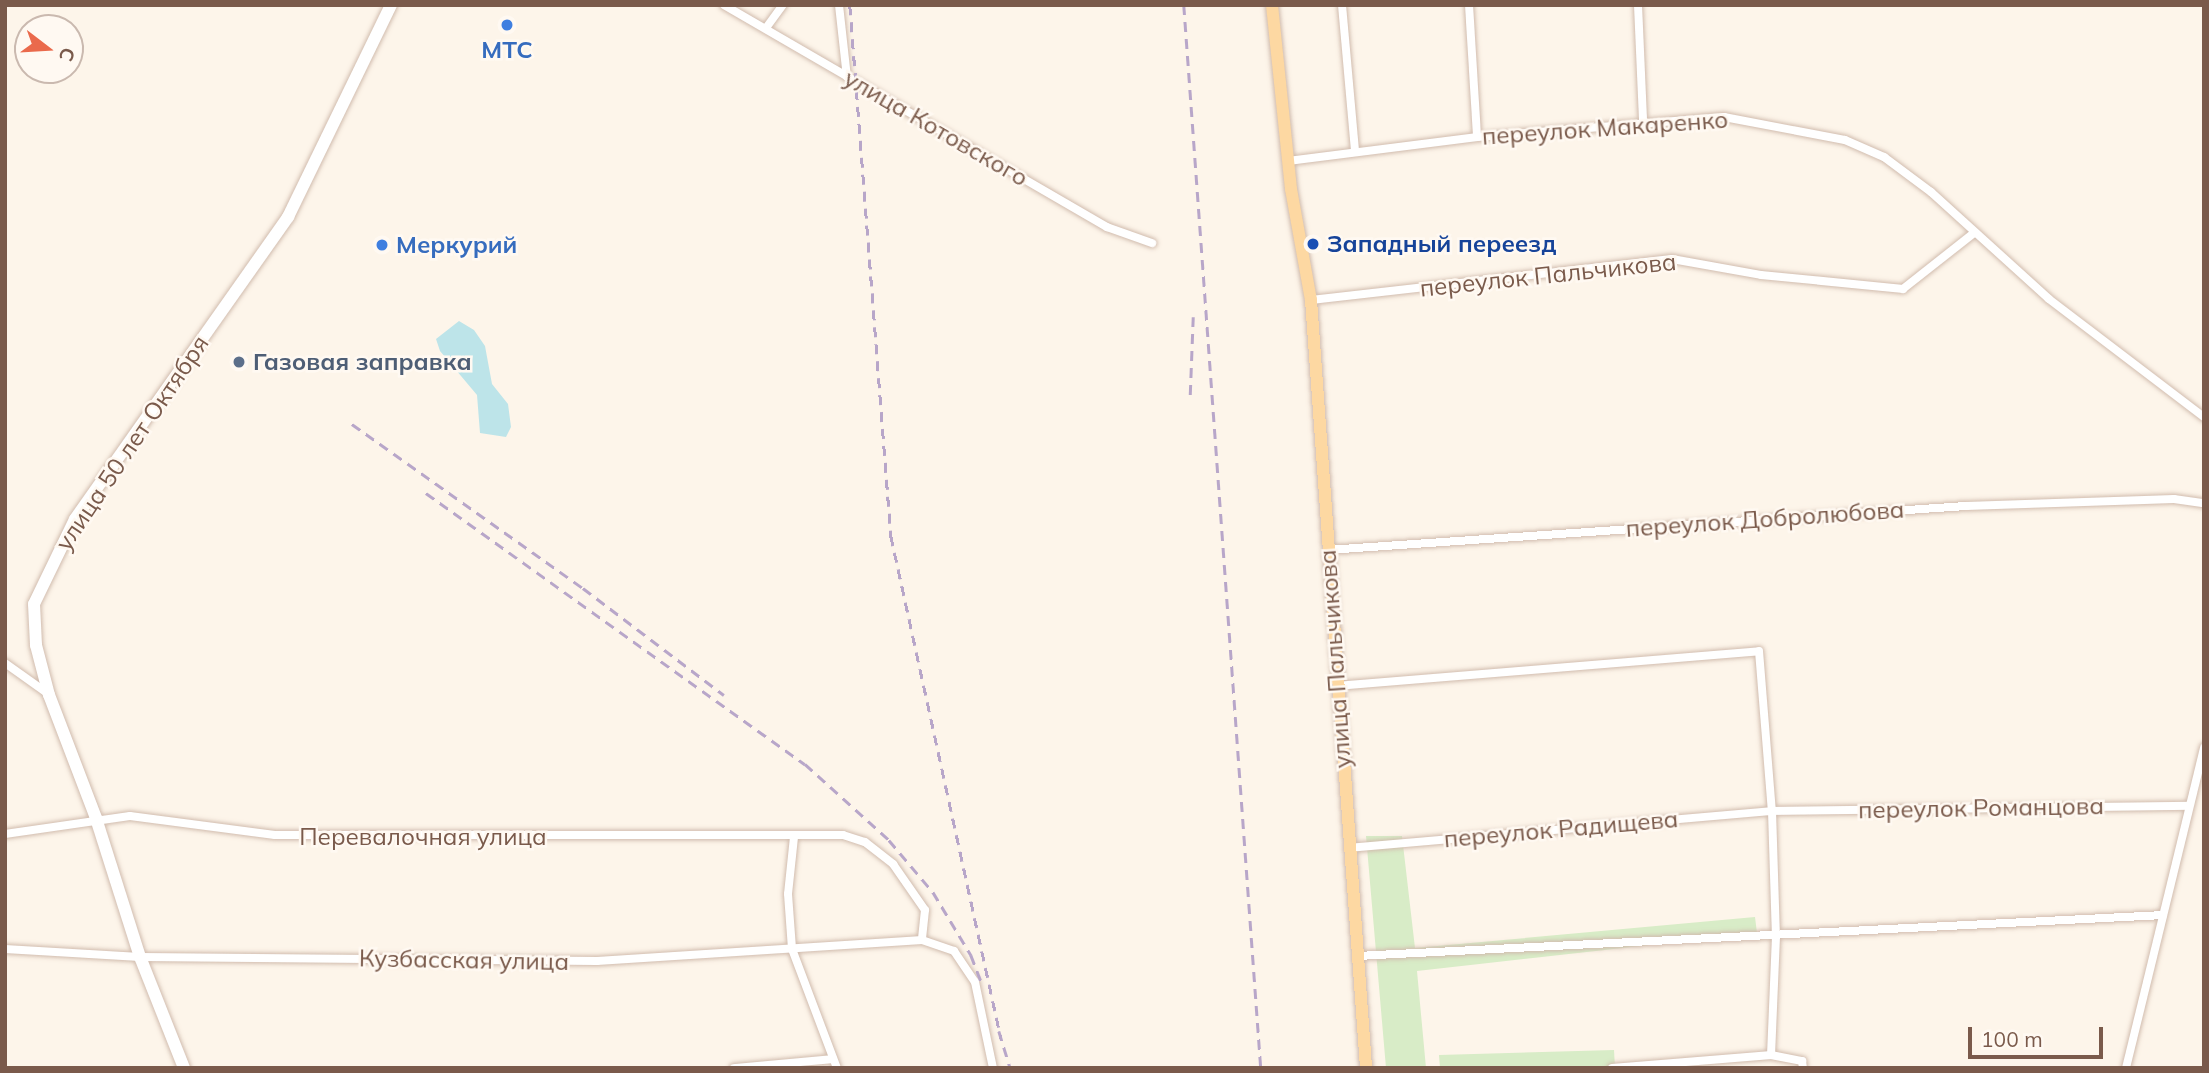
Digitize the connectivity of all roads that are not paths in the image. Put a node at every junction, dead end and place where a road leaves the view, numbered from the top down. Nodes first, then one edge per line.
1 (391, 5) edge
2 (724, 5) edge
3 (783, 5) edge
4 (839, 5) edge
5 (1272, 5) edge
6 (1342, 5) edge
7 (1469, 5) edge
8 (1638, 5) edge
9 (766, 28) junction
10 (847, 77) junction
11 (1643, 121) junction
12 (1477, 137) junction
13 (1354, 150) junction
14 (1288, 161) junction
15 (1975, 233) junction
16 (1152, 243) dead end
17 (1311, 300) junction
18 (2204, 417) edge
19 (2204, 503) edge
20 (1327, 550) junction
21 (5, 663) edge
22 (1337, 686) junction
23 (49, 695) junction
24 (2204, 747) edge
25 (2189, 806) junction
26 (1772, 811) junction
27 (96, 818) junction
28 (5, 834) edge
29 (794, 837) junction
30 (1349, 848) junction
31 (2163, 915) junction
32 (1776, 936) junction
33 (922, 940) junction
34 (792, 949) junction
35 (5, 950) edge
36 (1357, 956) junction
37 (140, 957) junction
38 (1770, 1055) junction
39 (833, 1059) junction
40 (184, 1068) edge
41 (734, 1068) edge
42 (837, 1068) edge
43 (993, 1068) edge
44 (1366, 1068) edge
45 (1612, 1068) edge
46 (1803, 1068) edge
47 (2126, 1068) edge

1 - 23 main road, улица 50 лет Октября
2 - 9 street, улица Котовского
3 - 9 street
4 - 10 street
5 - 14 main road, улица Пальчикова
6 - 13 street
7 - 12 street
8 - 11 street
9 - 10 street, улица Котовского
10 - 16 street, улица Котовского
11 - 12 street, переулок Макаренко
11 - 15 street, переулок Макаренко
12 - 13 street, переулок Макаренко
13 - 14 street, переулок Макаренко
14 - 17 main road, улица Пальчикова
15 - 17 street, переулок Пальчикова
15 - 18 street, переулок Макаренко
17 - 20 main road, улица Пальчикова
19 - 20 street, переулок Добролюбова
20 - 22 main road, улица Пальчикова
21 - 23 street
22 - 26 street
22 - 30 main road, улица Пальчикова
23 - 27 main road, улица 50 лет Октября
24 - 25 street
25 - 26 street, переулок Романцова
25 - 31 street
26 - 30 street, переулок Радищева
26 - 32 street
27 - 28 street, Перевалочная улица
27 - 29 street, Перевалочная улица
27 - 37 main road, улица 50 лет Октября
29 - 33 street, Перевалочная улица
29 - 34 street
30 - 36 main road, улица Пальчикова
31 - 32 street
31 - 47 street
32 - 36 street
32 - 38 street
33 - 34 street, Кузбасская улица
33 - 43 street
34 - 37 street, Кузбасская улица
34 - 39 street
35 - 37 street, Кузбасская улица
36 - 44 main road, улица Пальчикова
37 - 40 main road, улица 50 лет Октября
38 - 45 street
38 - 46 street
39 - 41 street
39 - 42 street

